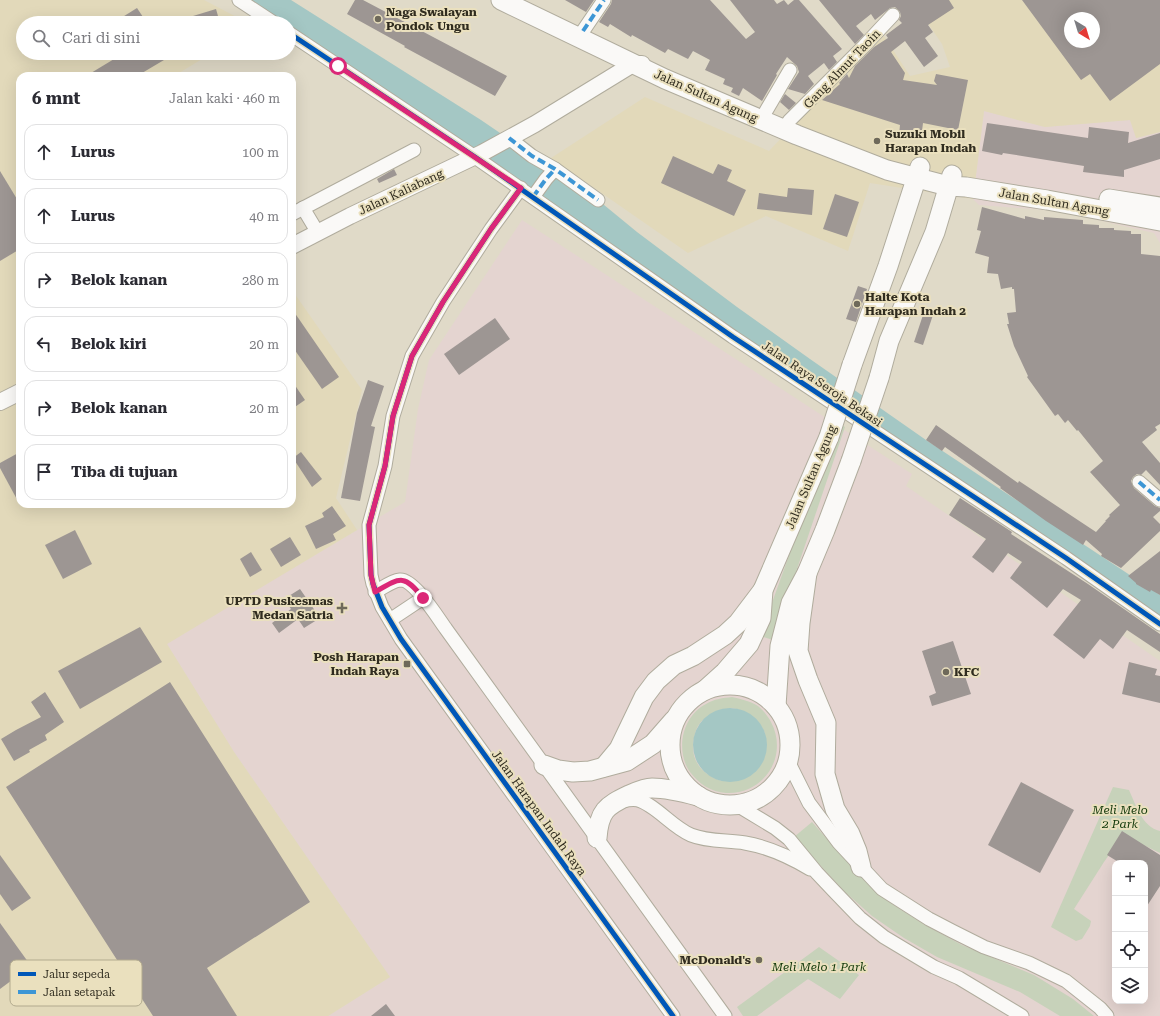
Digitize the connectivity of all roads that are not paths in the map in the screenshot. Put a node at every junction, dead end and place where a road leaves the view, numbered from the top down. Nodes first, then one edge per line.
1 (239, 0) edge
2 (501, 0) edge
3 (524, 0) edge
4 (604, 0) edge
5 (893, 15) dead end
6 (263, 16) edge
7 (583, 31) junction
8 (296, 37) edge
9 (633, 64) junction
10 (655, 64) junction
11 (790, 70) dead end
12 (766, 111) junction
13 (789, 121) junction
14 (509, 138) junction
15 (414, 150) dead end
16 (479, 155) junction
17 (555, 169) junction
18 (887, 170) junction
19 (919, 172) junction
20 (950, 180) junction
21 (521, 188) junction
22 (973, 188) junction
23 (534, 195) junction
24 (598, 200) dead end
25 (1160, 207) edge
26 (908, 208) junction
27 (298, 211) edge
28 (940, 217) junction
29 (1160, 221) edge
30 (318, 233) junction
31 (296, 244) edge
32 (16, 394) edge
33 (0, 402) edge
34 (1139, 482) dead end
35 (1160, 500) edge
36 (807, 573) junction
37 (763, 590) junction
38 (375, 592) junction
39 (423, 598) junction
40 (390, 620) junction
41 (1160, 624) edge
42 (702, 692) junction
43 (776, 706) junction
44 (678, 716) junction
45 (788, 761) junction
46 (544, 765) junction
47 (604, 766) junction
48 (699, 797) junction
49 (612, 803) junction
50 (737, 805) junction
51 (596, 838) junction
52 (861, 867) junction
53 (817, 873) junction
54 (673, 1016) edge
55 (725, 1016) edge
56 (1022, 1016) edge
57 (1107, 1016) edge

1 - 6 street
2 - 9 highway, Jalan Sultan Agung
3 - 7 highway, Jalan Sultan Agung
4 - 7 street
5 - 13 street, Gang Almut Taoin
7 - 10 highway, Jalan Sultan Agung
8 - 16 street, Jalan Raya Seroja Bekasi
9 - 10 main road
9 - 14 main road, Jalan Kaliabang
9 - 18 highway, Jalan Sultan Agung
10 - 12 highway, Jalan Sultan Agung
11 - 12 street
12 - 13 highway, Jalan Sultan Agung
13 - 19 highway, Jalan Sultan Agung
14 - 16 main road, Jalan Kaliabang
14 - 17 street
15 - 27 street
16 - 21 street, Jalan Raya Seroja Bekasi
16 - 30 main road, Jalan Kaliabang
17 - 23 street
17 - 24 street
18 - 19 highway, Jalan Sultan Agung
18 - 26 highway
19 - 20 highway, Jalan Sultan Agung
19 - 26 highway, Jalan Sultan Agung
20 - 22 highway, Jalan Sultan Agung
20 - 25 highway, Jalan Sultan Agung
20 - 28 highway
21 - 23 street, Jalan Raya Seroja Bekasi
21 - 38 street, Jalan Harapan Indah Raya
22 - 28 highway
22 - 29 highway, Jalan Sultan Agung
23 - 41 street, Jalan Raya Seroja Bekasi
26 - 37 highway, Jalan Sultan Agung, bridge
27 - 30 street
28 - 36 highway, bridge
30 - 31 main road, Jalan Kaliabang
32 - 33 main road
34 - 35 street
36 - 43 highway
36 - 52 highway
37 - 42 highway, Jalan Sultan Agung
37 - 47 highway
38 - 39 street
38 - 40 street, Jalan Harapan Indah Raya
39 - 40 street
39 - 46 street
40 - 54 street, Jalan Harapan Indah Raya
42 - 43 highway
42 - 44 highway
43 - 45 highway
44 - 47 highway
44 - 48 highway
45 - 50 highway
45 - 52 street
46 - 47 highway
46 - 51 street
48 - 49 highway
48 - 50 highway
49 - 51 highway
49 - 53 street
50 - 53 street
51 - 55 street
52 - 57 street
53 - 56 street

